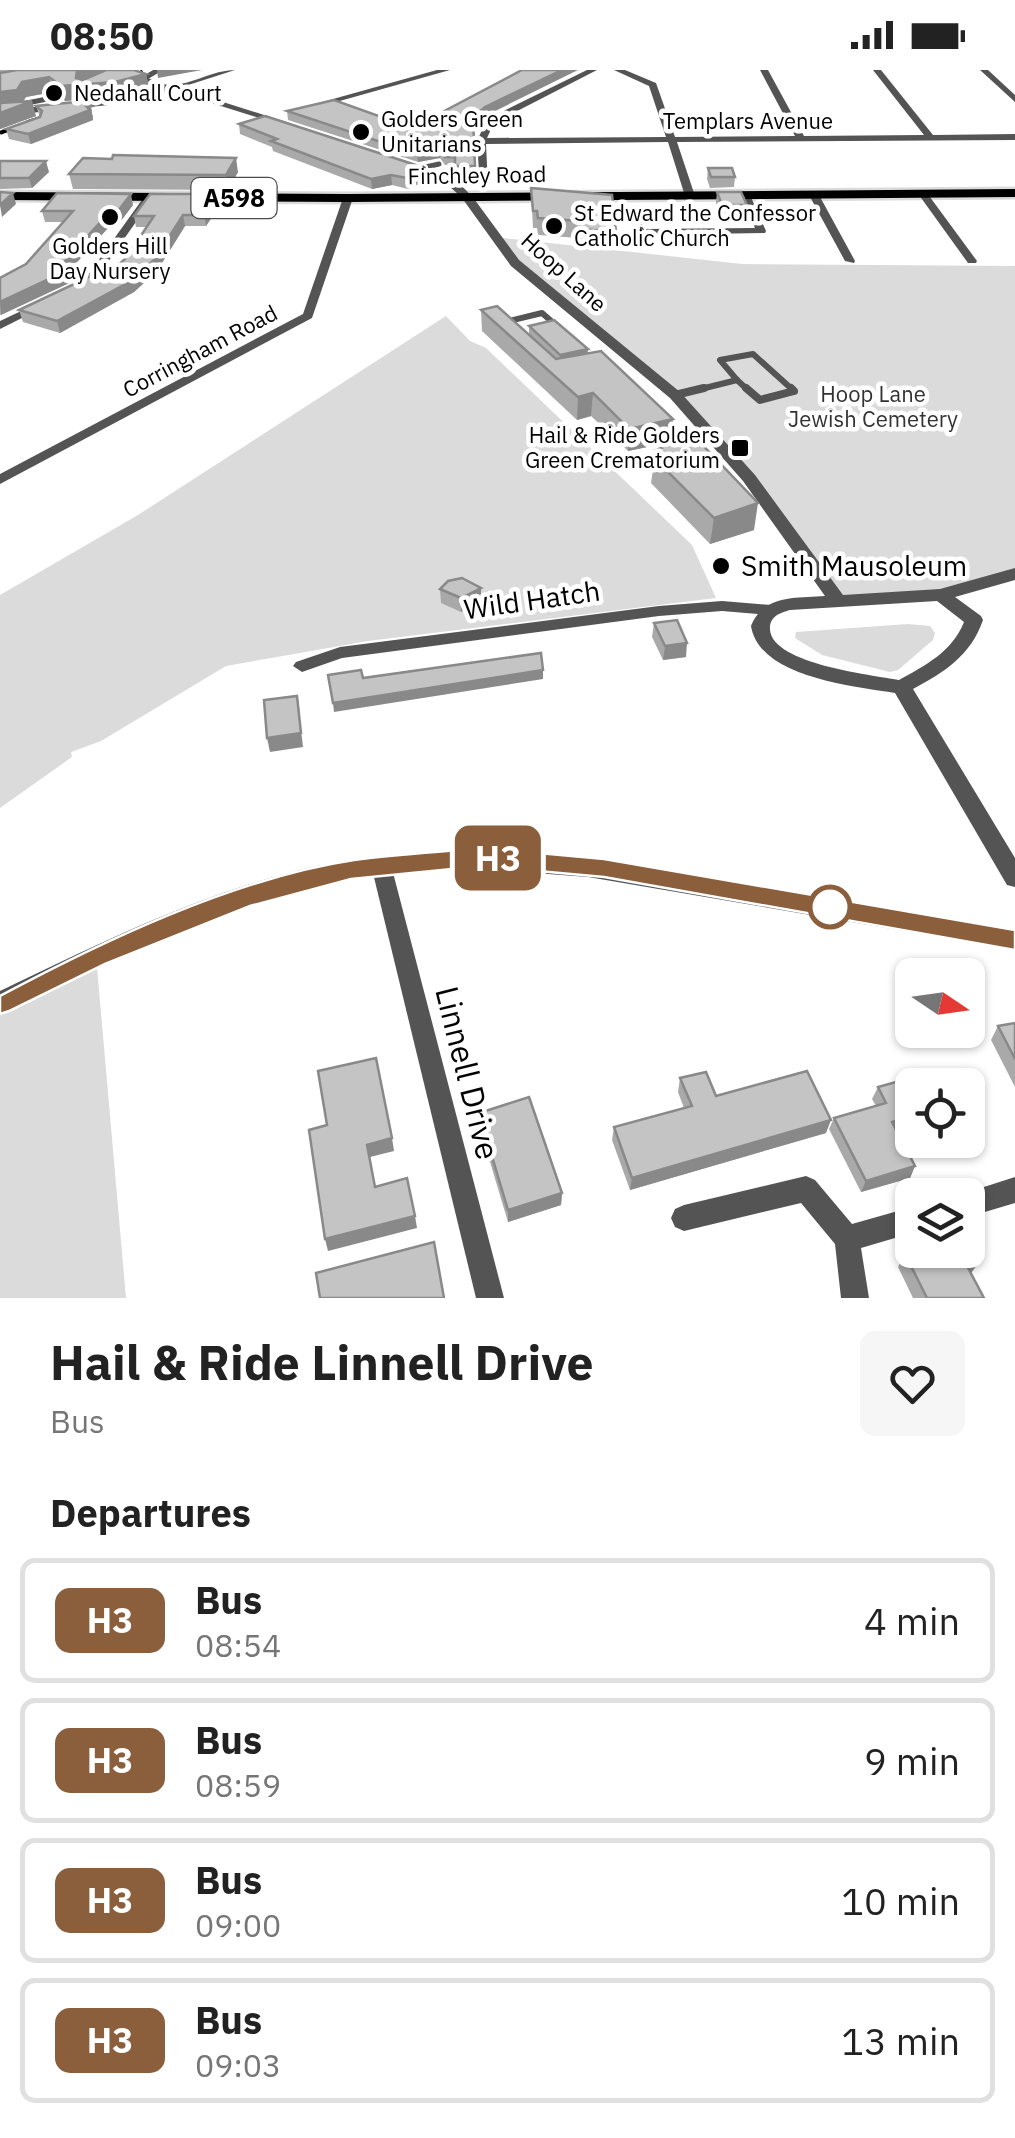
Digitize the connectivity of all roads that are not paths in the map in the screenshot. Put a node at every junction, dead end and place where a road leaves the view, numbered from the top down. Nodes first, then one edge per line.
1 (125, 70) edge
2 (158, 70) edge
3 (231, 70) edge
4 (446, 70) edge
5 (592, 70) edge
6 (618, 70) edge
7 (764, 70) edge
8 (877, 70) edge
9 (984, 70) edge
10 (144, 75) edge
11 (174, 88) junction
12 (1015, 100) edge
13 (0, 114) edge
14 (269, 118) junction
15 (304, 130) edge
16 (1015, 136) edge
17 (930, 137) junction
18 (668, 138) junction
19 (802, 138) junction
20 (481, 141) junction
21 (387, 160) edge
22 (439, 164) edge
23 (417, 169) junction
24 (483, 185) dead end
25 (1015, 193) edge
26 (924, 194) junction
27 (814, 195) junction
28 (0, 196) edge
29 (690, 196) junction
30 (746, 196) junction
31 (147, 198) junction
32 (348, 198) junction
33 (468, 198) junction
34 (636, 222) dead end
35 (850, 262) dead end
36 (972, 262) dead end
37 (62, 295) edge
38 (47, 302) edge
39 (0, 326) edge
40 (510, 329) edge
41 (562, 330) edge
42 (737, 380) junction
43 (675, 395) junction
44 (654, 409) edge
45 (698, 456) edge
46 (0, 480) edge
47 (1015, 574) edge
48 (941, 595) junction
49 (838, 602) junction
50 (771, 610) junction
51 (302, 666) dead end
52 (902, 688) junction
53 (381, 864) junction
54 (1015, 878) edge
55 (1015, 940) edge
56 (0, 1004) edge
57 (1015, 1190) edge
58 (985, 1199) edge
59 (684, 1218) dead end
60 (895, 1225) edge
61 (847, 1239) junction
62 (490, 1298) edge
63 (855, 1298) edge

1 - 10 street
2 - 10 lane
3 - 11 street
4 - 14 street
5 - 20 street
6 - 18 street
7 - 19 street
8 - 17 street
9 - 12 street
10 - 11 street
11 - 13 street
11 - 14 street
14 - 15 street
16 - 17 street, Templars Avenue
17 - 19 street, Templars Avenue
18 - 19 street, Templars Avenue
18 - 20 street, Templars Avenue
18 - 29 street
20 - 24 street
21 - 23 street, Hoop Lane
22 - 23 lane
23 - 33 street, Hoop Lane
25 - 26 main road, Finchley Road / A598
26 - 27 main road, Finchley Road / A598
26 - 36 street
27 - 30 main road, Finchley Road / A598
27 - 35 street
28 - 31 main road, Finchley Road / A598
29 - 30 main road, Finchley Road / A598
29 - 33 main road, Finchley Road / A598
30 - 34 street
31 - 32 main road, Finchley Road / A598
31 - 37 street
32 - 33 main road, Finchley Road / A598
32 - 46 street, Corringham Road
33 - 43 street, Hoop Lane
38 - 39 street
40 - 41 lane
42 - 42 lane
42 - 43 lane
43 - 49 street, Hoop Lane
44 - 45 lane
47 - 48 street
48 - 49 street
48 - 52 street
49 - 50 street
50 - 51 street, Wild Hatch
50 - 52 street
52 - 54 street
53 - 55 street
53 - 56 street
53 - 62 street, Linnell Drive
57 - 58 street
59 - 61 street
60 - 61 street
61 - 63 street

